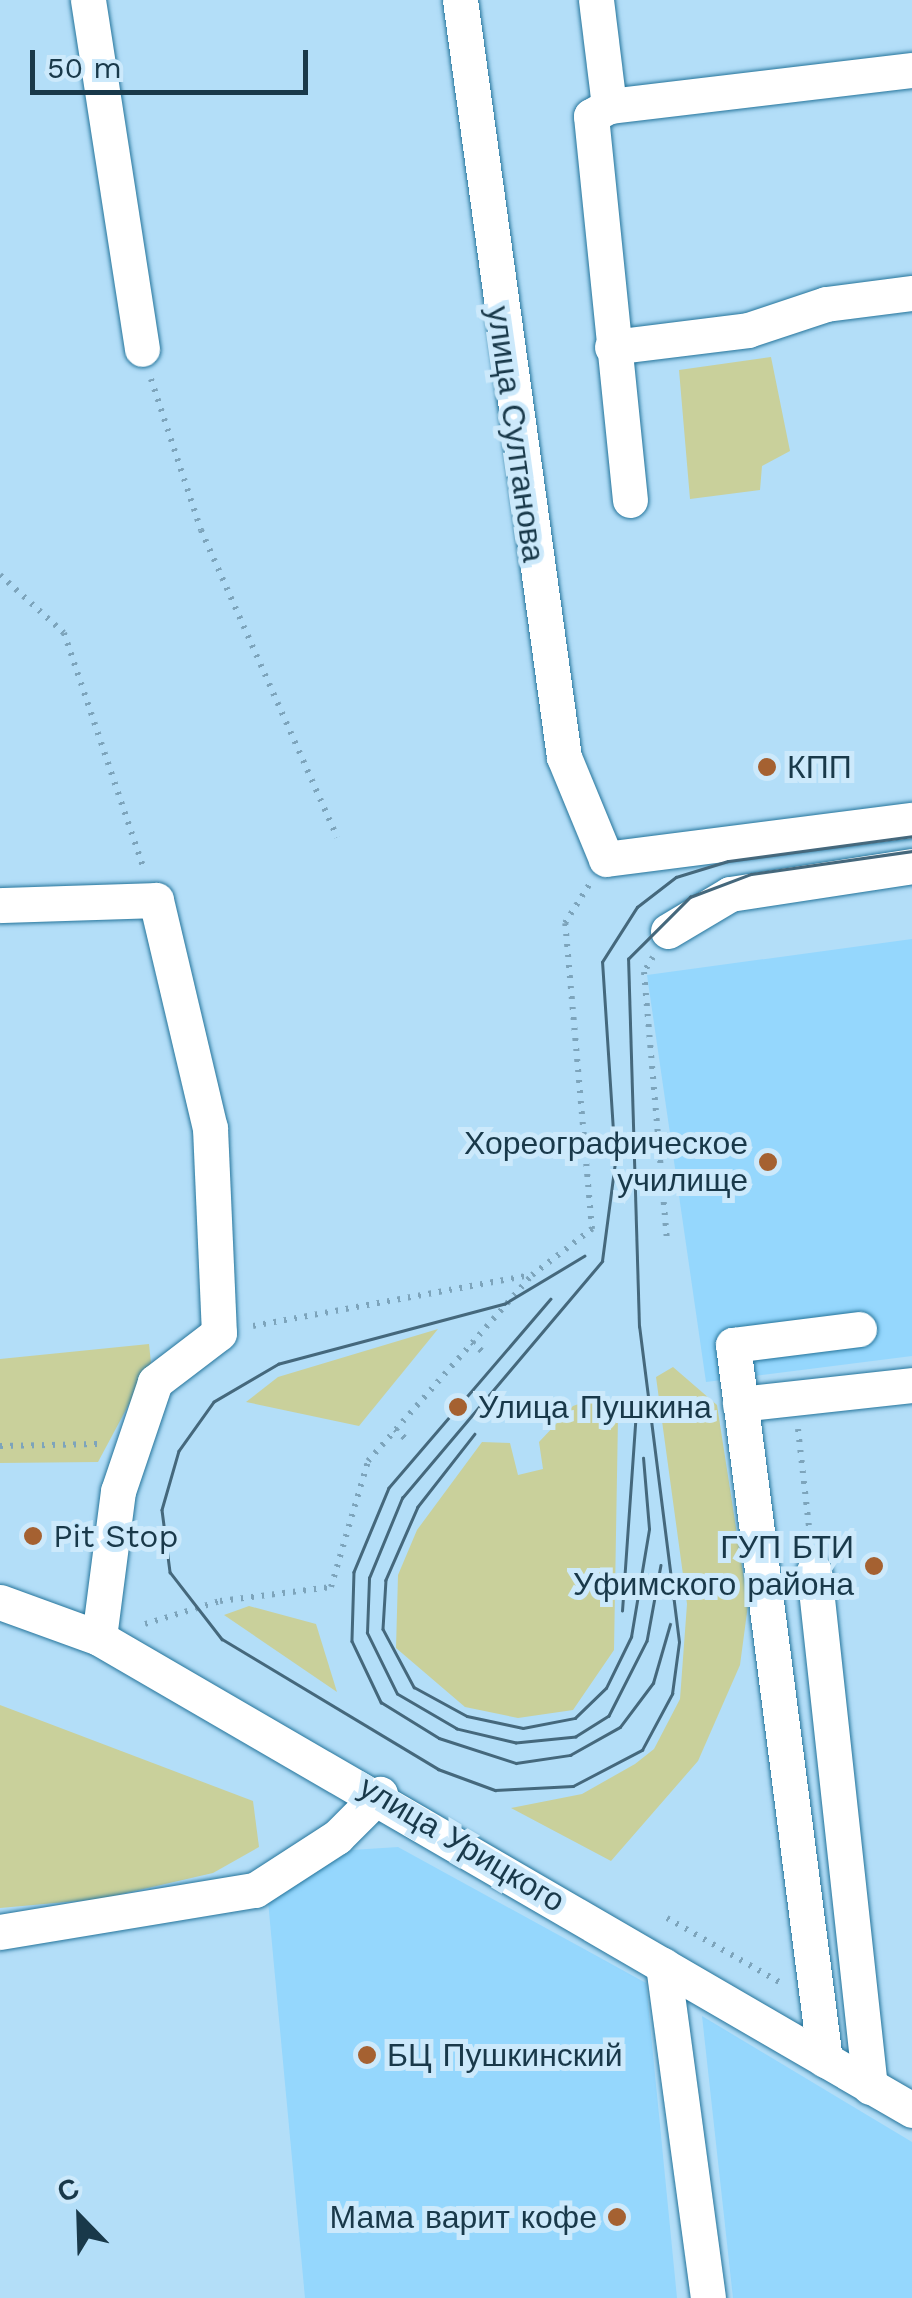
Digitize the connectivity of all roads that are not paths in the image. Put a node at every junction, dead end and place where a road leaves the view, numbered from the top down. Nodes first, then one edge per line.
1 (88, 0) edge
2 (460, 0) edge
3 (596, 0) edge
4 (912, 70) edge
5 (609, 106) junction
6 (912, 293) edge
7 (612, 347) junction
8 (142, 349) road end
9 (630, 500) dead end
10 (912, 820) edge
11 (821, 832) junction
12 (912, 866) edge
13 (825, 878) junction
14 (0, 905) edge
15 (668, 931) road end
16 (859, 1329) dead end
17 (912, 1386) edge
18 (740, 1404) junction
19 (814, 1571) dead end
20 (0, 1602) edge
21 (100, 1638) junction
22 (380, 1794) junction
23 (0, 1932) edge
24 (663, 1965) junction
25 (825, 2060) junction
26 (870, 2086) junction
27 (912, 2110) edge
28 (708, 2298) edge

1 - 8 street
2 - 11 street, улица Султанова
3 - 5 street
4 - 5 street
5 - 7 street
6 - 7 street
7 - 9 street
10 - 11 street
11 - 13 street
12 - 13 street
13 - 15 street
14 - 21 street
16 - 18 street
17 - 18 street
18 - 25 street
19 - 26 street
20 - 21 street, улица Урицкого
21 - 22 street, улица Урицкого
22 - 23 street
22 - 24 street, улица Урицкого
24 - 25 street, улица Урицкого
24 - 28 street
25 - 26 street, улица Урицкого
26 - 27 street, улица Урицкого

